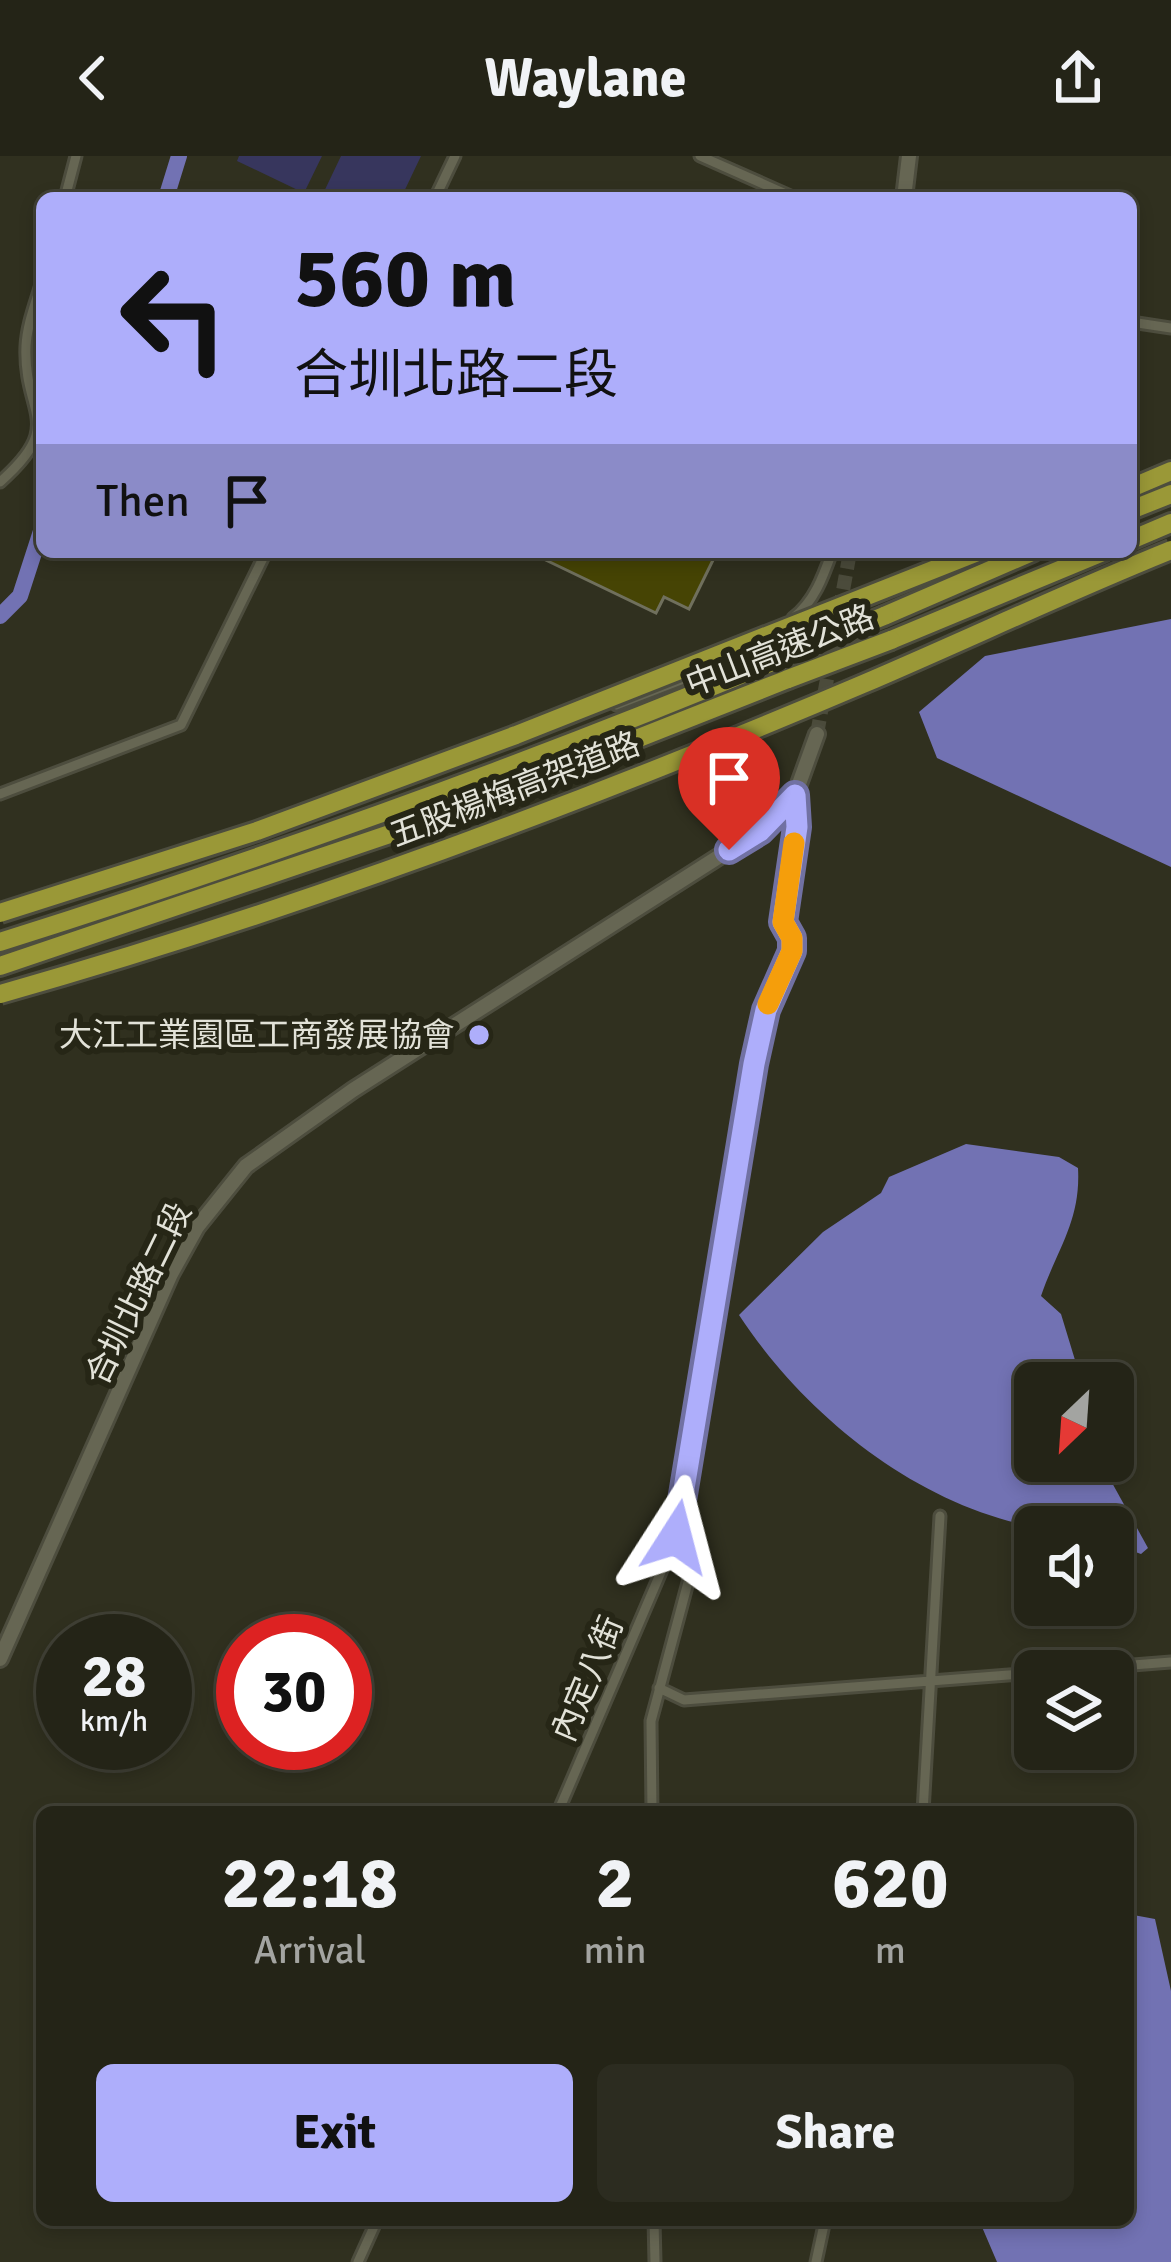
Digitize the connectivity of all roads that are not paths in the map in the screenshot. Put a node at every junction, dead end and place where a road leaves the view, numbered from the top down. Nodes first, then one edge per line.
1 (76, 156) edge
2 (455, 156) edge
3 (700, 156) edge
4 (909, 156) edge
5 (67, 192) edge
6 (438, 192) edge
7 (781, 192) edge
8 (905, 192) edge
9 (36, 304) edge
10 (1137, 323) edge
11 (1171, 328) edge
12 (36, 403) edge
13 (36, 442) edge
14 (1171, 471) edge
15 (0, 482) edge
16 (1137, 485) edge
17 (1171, 494) edge
18 (1137, 508) edge
19 (1171, 524) edge
20 (1137, 538) edge
21 (1171, 550) edge
22 (263, 558) edge
23 (829, 558) edge
24 (963, 558) edge
25 (1018, 558) edge
26 (1088, 558) edge
27 (817, 734) tunnel mouth
28 (0, 794) edge
29 (795, 795) junction
30 (0, 916) edge
31 (0, 941) edge
32 (0, 968) edge
33 (0, 994) edge
34 (940, 1516) dead end
35 (676, 1537) junction
36 (0, 1659) edge
37 (1171, 1663) edge
38 (1134, 1666) edge
39 (1014, 1674) edge
40 (931, 1680) junction
41 (658, 1688) junction
42 (561, 1806) edge
43 (652, 1806) edge
44 (923, 1806) edge
45 (374, 2226) edge
46 (654, 2226) edge
47 (824, 2226) edge
48 (358, 2262) edge
49 (655, 2262) edge
50 (816, 2262) edge

1 - 5 street
2 - 6 street
3 - 7 street
4 - 8 street
9 - 12 street
10 - 11 street
13 - 15 street
14 - 16 highway
17 - 18 highway
19 - 20 highway
21 - 33 highway, 五股楊梅高架道路, bridge
22 - 28 street
23 - 30 street
24 - 30 highway, 五股楊梅高架道路, bridge
25 - 31 highway, 中山高速公路, bridge
26 - 32 highway, 中山高速公路, bridge
27 - 29 street, 合圳北路二段
29 - 35 street, 內定八街
29 - 36 street, 合圳北路二段
34 - 40 street
35 - 41 street
35 - 42 street, 內定八街
37 - 38 street
39 - 40 street
40 - 41 street
40 - 44 street
41 - 43 street
45 - 48 street
46 - 49 street
47 - 50 street

